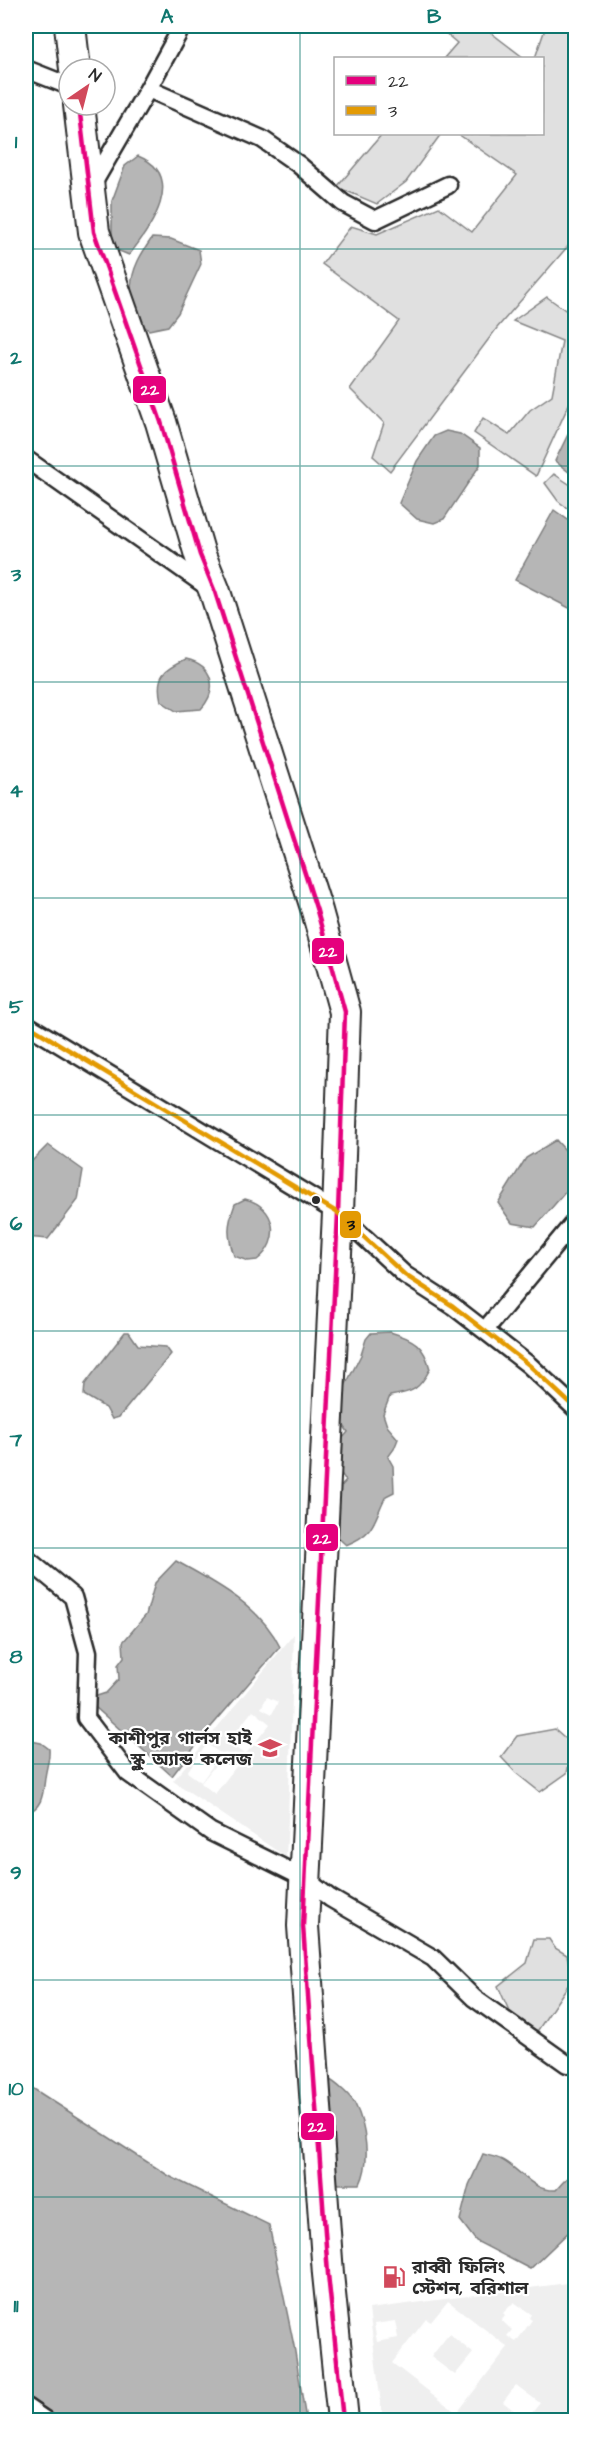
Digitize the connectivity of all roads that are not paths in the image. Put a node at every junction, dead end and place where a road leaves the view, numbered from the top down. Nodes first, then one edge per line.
1 (70, 26) edge
2 (178, 34) dead end
3 (74, 57) edge
4 (26, 69) edge
5 (57, 81) edge
6 (148, 89) junction
7 (80, 117) edge
8 (448, 185) dead end
9 (90, 196) junction
10 (26, 459) edge
11 (215, 592) junction
12 (26, 1024) edge
13 (338, 1213) junction
14 (576, 1220) edge
15 (485, 1330) junction
16 (576, 1410) edge
17 (26, 1557) edge
18 (304, 1878) junction
19 (567, 2064) dead end
20 (26, 2407) edge
21 (45, 2421) edge
22 (343, 2421) edge

1 - 3 highway
2 - 6 street
4 - 5 street
6 - 8 street
6 - 9 street
7 - 9 highway
9 - 11 highway
10 - 11 street
11 - 13 highway
12 - 13 street
13 - 15 street
13 - 18 highway
14 - 15 street
15 - 16 street
17 - 18 street
18 - 19 street
18 - 22 highway
20 - 21 street

